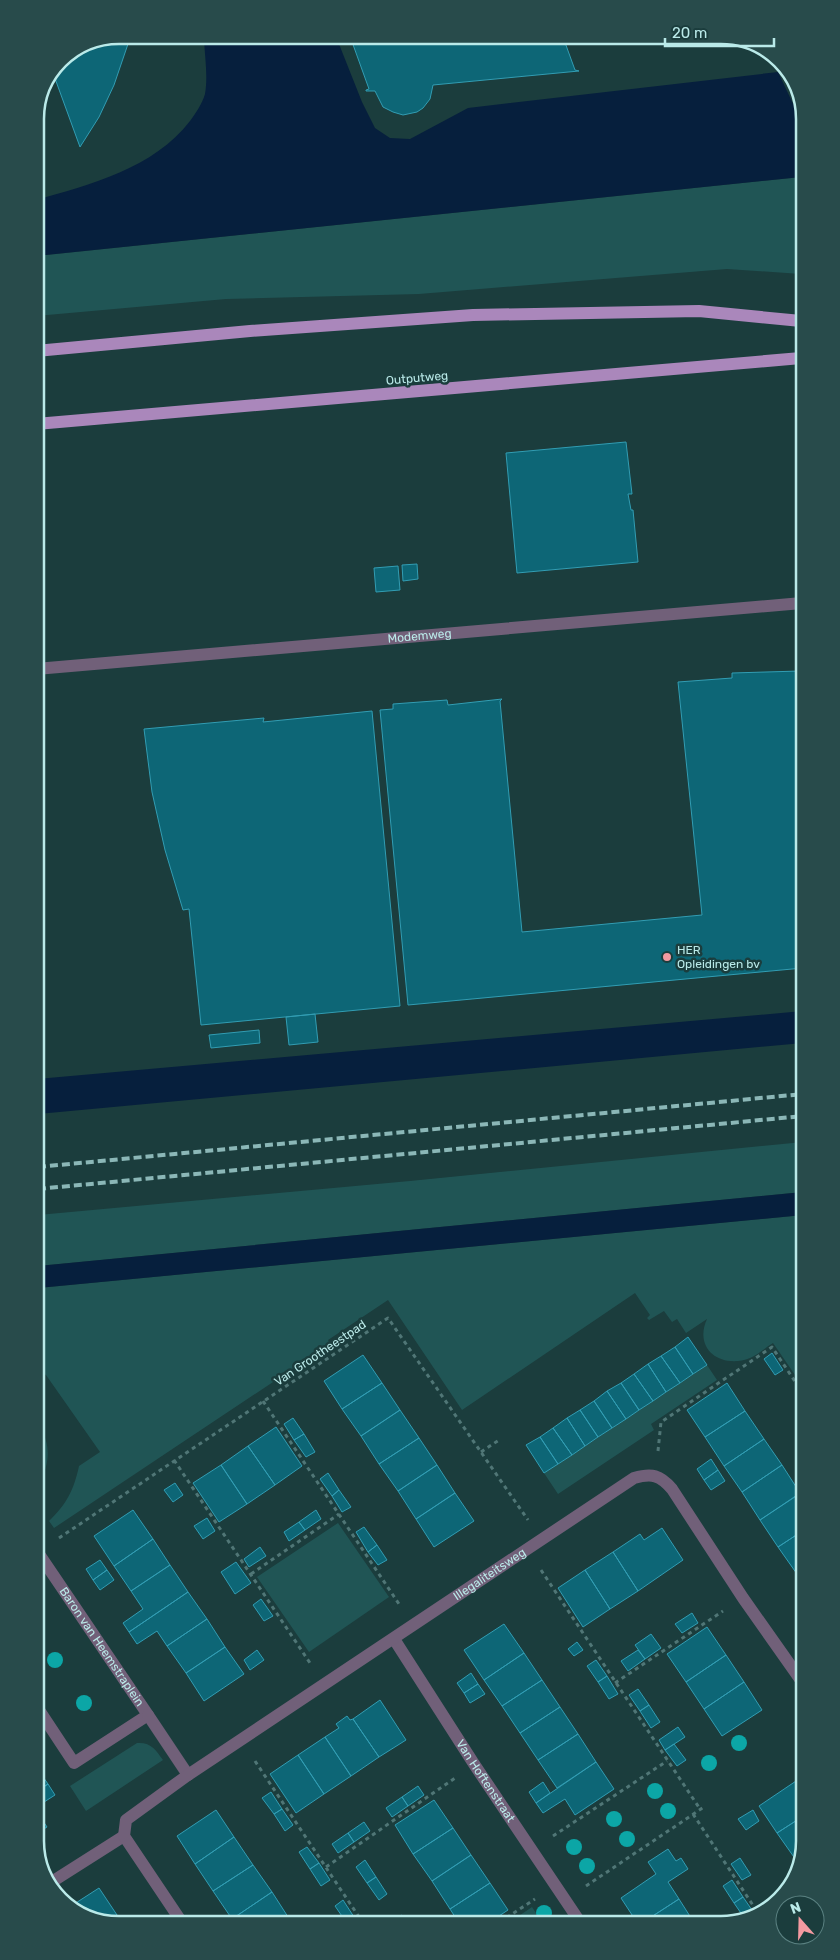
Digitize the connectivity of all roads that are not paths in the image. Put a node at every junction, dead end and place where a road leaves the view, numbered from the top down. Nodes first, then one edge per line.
1 (796, 321) edge
2 (44, 350) edge
3 (796, 358) edge
4 (44, 423) edge
5 (796, 604) edge
6 (44, 668) edge
7 (44, 1561) edge
8 (394, 1639) junction
9 (796, 1673) edge
10 (148, 1715) junction
11 (44, 1718) edge
12 (188, 1775) junction
13 (124, 1836) junction
14 (55, 1880) edge
15 (178, 1916) edge
16 (576, 1916) edge

1 - 2 main road
3 - 4 main road, Outputweg
5 - 6 street, Modemweg
7 - 10 street, Baron van Heemstraplein
8 - 9 street, Illegaliteitsweg
8 - 12 street, Illegaliteitsweg
8 - 16 street, Van Hoftenstraat
10 - 11 street, Baron van Heemstraplein
10 - 12 street, Baron van Heemstraplein
12 - 13 street, Illegaliteitsweg
13 - 14 street
13 - 15 street

